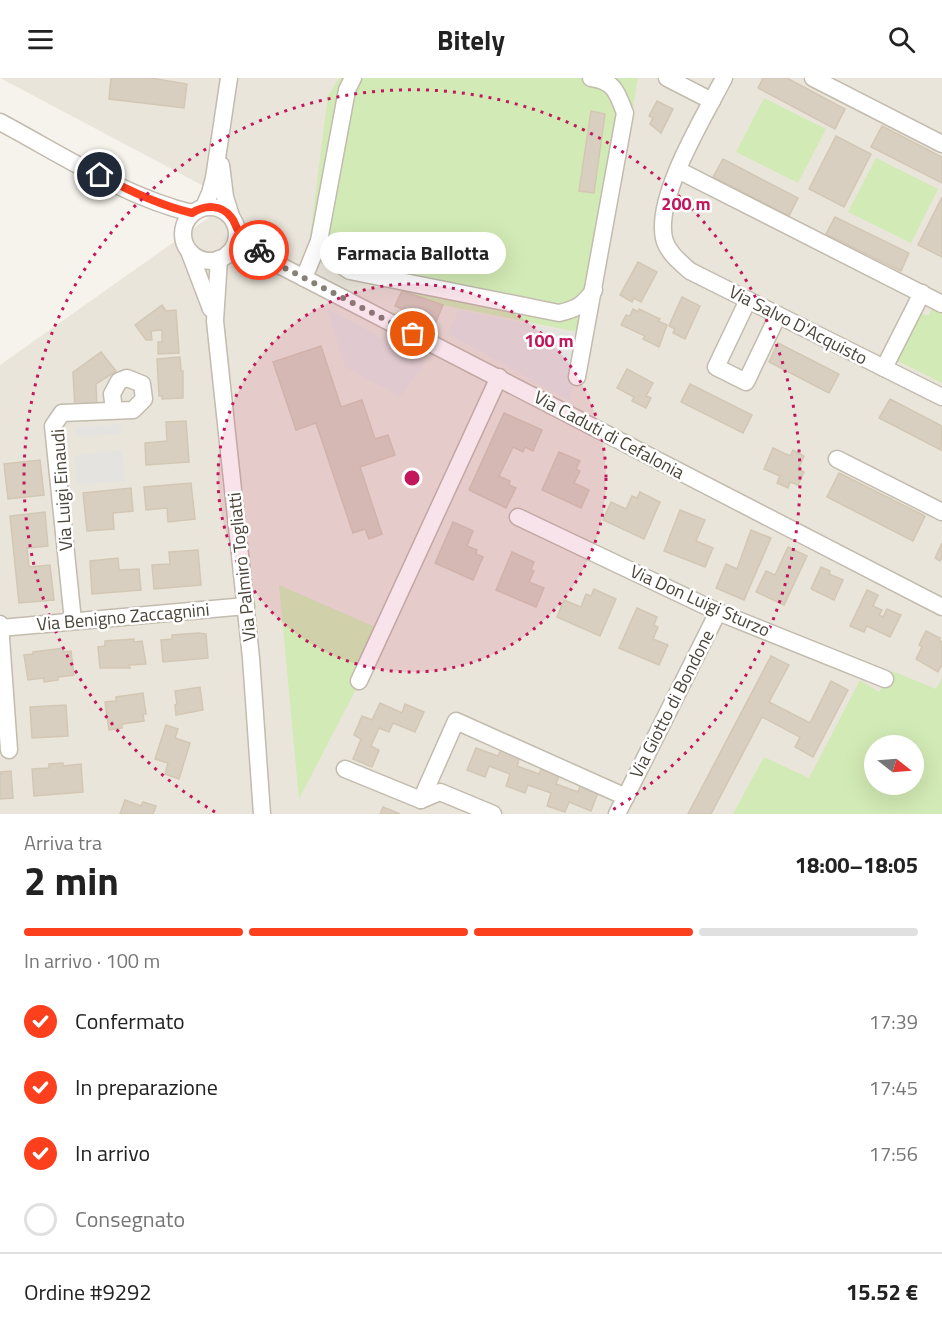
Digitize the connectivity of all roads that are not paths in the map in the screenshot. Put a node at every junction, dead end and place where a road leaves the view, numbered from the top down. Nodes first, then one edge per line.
1 (229, 78) edge
2 (353, 78) edge
3 (591, 78) edge
4 (667, 78) edge
5 (724, 78) edge
6 (813, 78) edge
7 (712, 101) junction
8 (0, 122) edge
9 (942, 144) edge
10 (219, 152) junction
11 (678, 170) junction
12 (140, 197) junction
13 (198, 210) junction
14 (234, 222) junction
15 (183, 232) junction
16 (319, 241) junction
17 (189, 251) junction
18 (224, 257) junction
19 (275, 263) junction
20 (304, 278) junction
21 (594, 290) junction
22 (922, 293) junction
23 (748, 300) junction
24 (942, 304) edge
25 (778, 315) junction
26 (215, 321) junction
27 (884, 368) junction
28 (498, 377) junction
29 (578, 377) dead end
30 (942, 397) edge
31 (114, 410) dead end
32 (837, 459) dead end
33 (942, 512) edge
34 (518, 518) dead end
35 (246, 606) junction
36 (942, 607) edge
37 (718, 612) junction
38 (73, 621) junction
39 (0, 627) edge
40 (885, 679) dead end
41 (359, 681) dead end
42 (9, 750) dead end
43 (345, 769) dead end
44 (626, 797) junction
45 (421, 800) junction
46 (262, 814) edge
47 (493, 814) edge
48 (617, 814) edge

1 - 10 street
2 - 16 street
3 - 21 street
4 - 7 street
5 - 7 street
6 - 9 street
7 - 11 street
8 - 12 street
10 - 13 street
10 - 14 street
11 - 22 street
11 - 23 street, Via Salvo D'Acquisto
12 - 13 street
12 - 15 street
13 - 14 street
13 - 15 street
14 - 18 street, Via Palmiro Togliatti
14 - 19 street, Via Caduti di Cefalonia
15 - 17 street, Via Palmiro Togliatti
16 - 20 street
16 - 21 street
17 - 18 street
17 - 26 street, Via Palmiro Togliatti
18 - 19 street, Via Caduti di Cefalonia
18 - 26 street, Via Palmiro Togliatti
19 - 20 street, Via Caduti di Cefalonia
20 - 28 street, Via Caduti di Cefalonia
21 - 29 street
22 - 24 street
22 - 27 street
23 - 25 street, Via Salvo D'Acquisto
23 - 25 street
25 - 27 street, Via Salvo D'Acquisto
26 - 35 street, Via Palmiro Togliatti
27 - 30 street, Via Salvo D'Acquisto
28 - 36 street, Via Caduti di Cefalonia
28 - 41 street
31 - 38 street, Via Luigi Einaudi
32 - 33 street
34 - 37 street, Via Don Luigi Sturzo
35 - 38 street, Via Benigno Zaccagnini
35 - 46 street, Via Palmiro Togliatti
37 - 40 street, Via Don Luigi Sturzo
37 - 44 street, Via Giotto di Bondone
38 - 39 street, Via Benigno Zaccagnini
39 - 42 street, Via Benigno Zaccagnini
43 - 45 street
44 - 45 street, Via Giotto di Bondone
44 - 48 street, Via Giotto di Bondone
45 - 47 street

